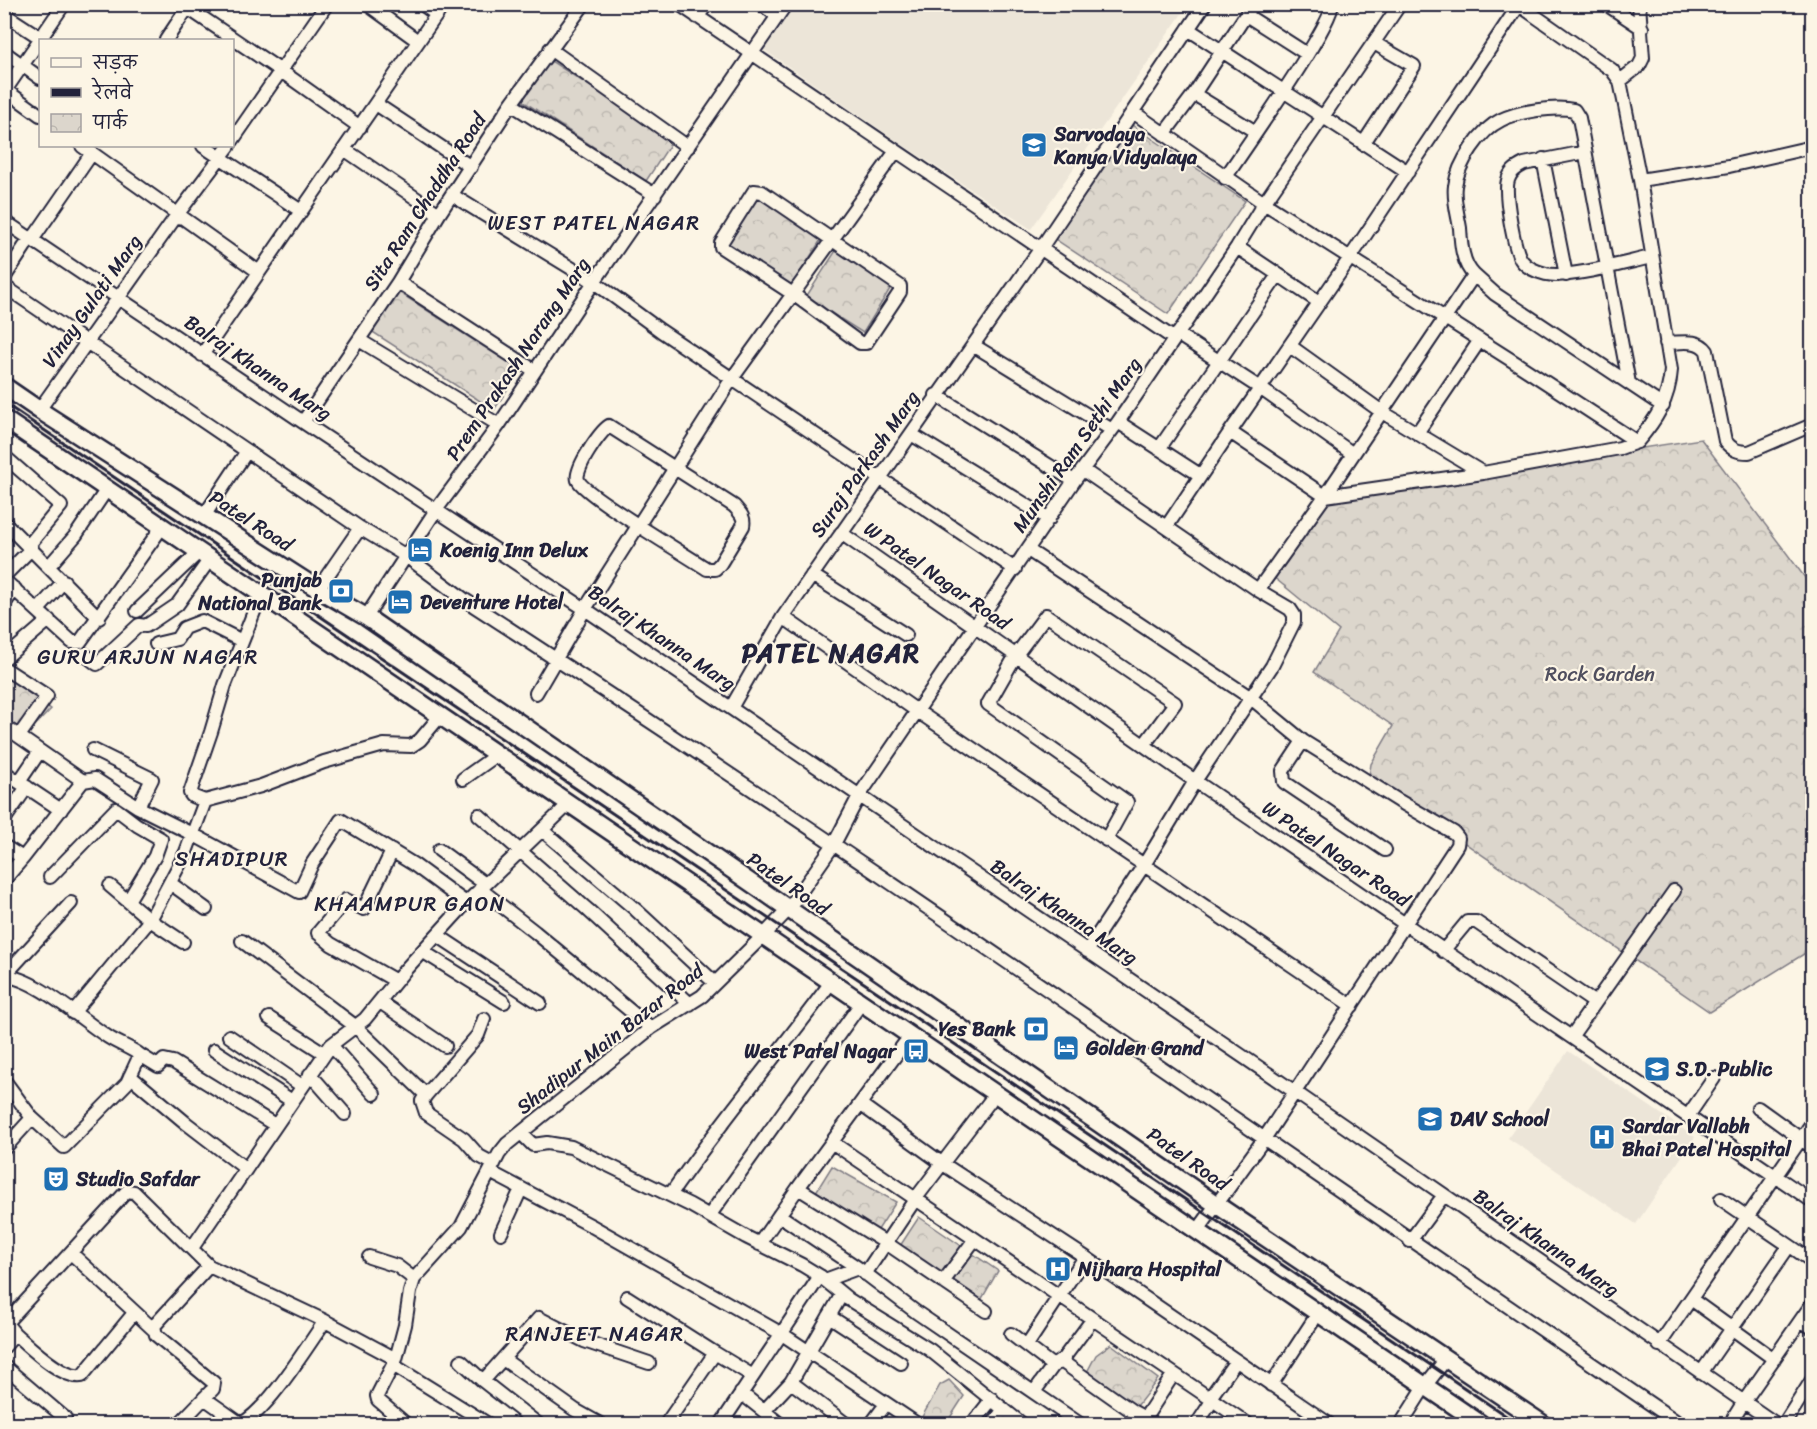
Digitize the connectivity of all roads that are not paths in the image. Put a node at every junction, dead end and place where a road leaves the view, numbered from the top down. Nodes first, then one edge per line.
1 (64, 4) edge
2 (327, 4) edge
3 (367, 4) edge
4 (422, 4) edge
5 (444, 4) edge
6 (584, 4) edge
7 (679, 4) edge
8 (707, 4) edge
9 (761, 4) edge
10 (786, 4) edge
11 (1205, 4) edge
12 (1332, 4) edge
13 (1400, 4) edge
14 (1606, 4) edge
15 (1640, 4) edge
16 (1519, 5) edge
17 (187, 6) edge
18 (1250, 10) edge
19 (4, 14) edge
20 (437, 15) junction
21 (778, 16) junction
22 (697, 17) junction
23 (1642, 28) junction
24 (1188, 29) junction
25 (41, 39) edge
26 (43, 39) edge
27 (167, 39) edge
28 (418, 41) junction
29 (1374, 43) junction
30 (39, 44) edge
31 (550, 49) junction
32 (1222, 51) junction
33 (4, 52) edge
34 (753, 54) junction
35 (1307, 54) junction
36 (23, 65) junction
37 (281, 70) junction
38 (39, 77) edge
39 (1620, 81) junction
40 (5, 90) edge
41 (1284, 91) junction
42 (1194, 94) junction
43 (376, 104) junction
44 (511, 104) junction
45 (1133, 112) junction
46 (39, 114) edge
47 (1324, 118) junction
48 (360, 127) junction
49 (1256, 132) junction
50 (1164, 134) junction
51 (234, 138) edge
52 (1363, 144) junction
53 (205, 147) edge
54 (228, 147) edge
55 (688, 147) junction
56 (1812, 147) edge
57 (87, 149) edge
58 (344, 149) junction
59 (896, 151) junction
60 (1585, 152) junction
61 (221, 157) junction
62 (1543, 159) junction
63 (471, 166) junction
64 (1408, 172) junction
65 (1225, 178) junction
66 (1640, 180) junction
67 (452, 195) junction
68 (655, 195) junction
69 (1264, 203) junction
70 (301, 211) junction
71 (439, 214) junction
72 (177, 215) junction
73 (4, 221) edge
74 (831, 240) junction
75 (28, 243) junction
76 (1237, 247) junction
77 (1041, 248) junction
78 (1652, 257) junction
79 (1350, 258) junction
80 (1608, 267) junction
81 (259, 272) junction
82 (1278, 275) junction
83 (1474, 275) junction
84 (1566, 275) junction
85 (4, 278) edge
86 (398, 282) junction
87 (594, 282) junction
88 (4, 286) edge
89 (793, 294) junction
90 (119, 298) junction
91 (1319, 302) junction
92 (1444, 318) junction
93 (1175, 336) junction
94 (359, 340) junction
95 (1480, 340) junction
96 (87, 343) junction
97 (1666, 343) junction
98 (973, 345) junction
99 (1290, 346) junction
100 (202, 355) junction
101 (1219, 361) junction
102 (535, 371) junction
103 (731, 380) junction
104 (1629, 383) junction
105 (4, 386) edge
106 (1260, 388) junction
107 (936, 395) junction
108 (1663, 406) junction
109 (39, 410) junction
110 (1382, 412) junction
111 (4, 419) edge
112 (303, 422) junction
113 (499, 425) junction
114 (1812, 425) edge
115 (1115, 426) junction
116 (1230, 432) junction
117 (1417, 433) junction
118 (911, 434) junction
119 (1637, 442) junction
120 (1160, 449) junction
121 (247, 451) junction
122 (1353, 454) junction
123 (4, 456) edge
124 (675, 468) junction
125 (1083, 470) junction
126 (1484, 473) junction
127 (1200, 475) junction
128 (880, 478) junction
129 (1074, 481) junction
130 (107, 489) junction
131 (1325, 496) junction
132 (436, 510) junction
133 (204, 516) junction
134 (1049, 519) junction
135 (4, 522) edge
136 (638, 525) junction
137 (1167, 526) junction
138 (162, 527) junction
139 (360, 528) junction
140 (842, 533) junction
141 (30, 546) junction
142 (1028, 550) junction
143 (205, 555) junction
144 (406, 556) junction
145 (49, 566) junction
146 (1015, 569) junction
147 (812, 575) junction
148 (4, 578) edge
149 (64, 581) junction
150 (15, 589) junction
151 (318, 589) junction
152 (1258, 590) junction
153 (261, 594) junction
154 (4, 604) edge
155 (585, 609) junction
156 (38, 610) junction
157 (137, 611) dead end
158 (783, 616) junction
159 (99, 618) junction
160 (366, 618) junction
161 (49, 620) junction
162 (976, 626) junction
163 (906, 635) dead end
164 (242, 641) junction
165 (156, 644) dead end
166 (84, 654) dead end
167 (1016, 655) junction
168 (4, 658) edge
169 (556, 659) junction
170 (4, 668) edge
171 (536, 693) dead end
172 (1251, 698) junction
173 (731, 708) junction
174 (917, 711) junction
175 (441, 715) junction
176 (4, 726) edge
177 (19, 736) junction
178 (1303, 741) junction
179 (1144, 745) junction
180 (93, 750) dead end
181 (40, 751) junction
182 (498, 754) junction
183 (4, 772) edge
184 (463, 779) dead end
185 (83, 781) junction
186 (1195, 781) junction
187 (23, 785) junction
188 (859, 795) junction
189 (205, 801) junction
190 (570, 803) junction
191 (138, 807) junction
192 (61, 810) junction
193 (479, 815) dead end
194 (4, 820) edge
195 (542, 830) junction
196 (194, 835) junction
197 (1106, 840) junction
198 (834, 844) junction
199 (4, 846) edge
200 (439, 850) dead end
201 (1385, 850) dead end
202 (392, 851) junction
203 (520, 851) junction
204 (23, 858) junction
205 (1144, 865) junction
206 (50, 877) dead end
207 (4, 880) edge
208 (170, 883) junction
209 (110, 886) dead end
210 (483, 887) junction
211 (1674, 891) dead end
212 (128, 901) junction
213 (71, 903) dead end
214 (466, 903) junction
215 (206, 909) dead end
216 (788, 910) junction
217 (150, 920) junction
218 (1405, 926) junction
219 (437, 935) junction
220 (764, 935) junction
221 (242, 941) dead end
222 (183, 942) dead end
223 (422, 951) junction
224 (1088, 951) junction
225 (1443, 951) junction
226 (4, 976) edge
227 (396, 981) junction
228 (832, 981) junction
229 (715, 983) junction
230 (380, 1002) junction
231 (504, 1002) dead end
232 (862, 1002) junction
233 (540, 1003) dead end
234 (1595, 1003) junction
235 (690, 1004) junction
236 (1352, 1006) junction
237 (73, 1012) junction
238 (269, 1018) dead end
239 (484, 1019) dead end
240 (355, 1026) junction
241 (651, 1028) junction
242 (229, 1036) dead end
243 (1571, 1037) junction
244 (904, 1044) dead end
245 (446, 1046) dead end
246 (328, 1049) junction
247 (214, 1050) dead end
248 (140, 1055) junction
249 (310, 1074) junction
250 (130, 1076) junction
251 (1714, 1078) dead end
252 (4, 1080) edge
253 (302, 1086) junction
254 (1295, 1092) junction
255 (374, 1094) dead end
256 (426, 1095) junction
257 (292, 1101) junction
258 (990, 1101) dead end
259 (860, 1104) junction
260 (1758, 1108) dead end
261 (345, 1114) dead end
262 (1688, 1116) junction
263 (32, 1118) junction
264 (1812, 1123) edge
265 (275, 1125) junction
266 (521, 1133) junction
267 (1264, 1139) junction
268 (1801, 1140) junction
269 (833, 1143) junction
270 (1812, 1147) edge
271 (4, 1149) edge
272 (943, 1164) junction
273 (492, 1168) junction
274 (246, 1169) junction
275 (1776, 1176) junction
276 (798, 1188) junction
277 (521, 1189) junction
278 (670, 1195) junction
279 (1444, 1195) junction
280 (916, 1198) junction
281 (1721, 1199) dead end
282 (1812, 1201) edge
283 (1217, 1205) junction
284 (779, 1215) junction
285 (709, 1216) junction
286 (1747, 1218) junction
287 (1198, 1230) junction
288 (501, 1233) dead end
289 (975, 1239) junction
290 (1410, 1241) junction
291 (886, 1243) junction
292 (759, 1244) junction
293 (1790, 1246) junction
294 (192, 1248) junction
295 (71, 1253) junction
296 (369, 1257) dead end
297 (1084, 1257) junction
298 (1812, 1261) edge
299 (209, 1266) junction
300 (861, 1271) junction
301 (823, 1278) junction
302 (414, 1279) junction
303 (943, 1282) junction
304 (842, 1294) junction
305 (627, 1297) dead end
306 (1059, 1297) junction
307 (1691, 1299) junction
308 (1812, 1304) edge
309 (986, 1311) dead end
310 (134, 1313) junction
311 (829, 1316) junction
312 (1092, 1320) junction
313 (1801, 1320) junction
314 (325, 1321) junction
315 (1313, 1321) dead end
316 (5, 1323) edge
317 (1732, 1328) junction
318 (1812, 1328) edge
319 (153, 1329) junction
320 (15, 1334) junction
321 (782, 1334) junction
322 (1011, 1334) dead end
323 (1659, 1344) junction
324 (1027, 1345) junction
325 (4, 1347) edge
326 (808, 1351) junction
327 (715, 1353) junction
328 (503, 1359) junction
329 (1446, 1359) junction
330 (1774, 1359) junction
331 (461, 1361) dead end
332 (1236, 1361) junction
333 (394, 1362) junction
334 (649, 1363) dead end
335 (901, 1363) dead end
336 (1057, 1363) junction
337 (4, 1366) edge
338 (1701, 1373) junction
339 (1173, 1375) junction
340 (753, 1376) junction
341 (483, 1381) junction
342 (791, 1382) junction
343 (1812, 1382) edge
344 (1271, 1385) junction
345 (1425, 1386) junction
346 (1034, 1392) junction
347 (741, 1393) junction
348 (204, 1398) junction
349 (992, 1399) junction
350 (1211, 1400) junction
351 (1743, 1403) junction
352 (886, 1404) junction
353 (1004, 1409) junction
354 (772, 1420) edge
355 (1664, 1420) edge
356 (62, 1425) edge
357 (179, 1425) edge
358 (406, 1425) edge
359 (488, 1425) edge
360 (538, 1425) edge
361 (600, 1425) edge
362 (666, 1425) edge
363 (721, 1425) edge
364 (846, 1425) edge
365 (871, 1425) edge
366 (917, 1425) edge
367 (972, 1425) edge
368 (993, 1425) edge
369 (1022, 1425) edge
370 (1080, 1425) edge
371 (1197, 1425) edge
372 (1248, 1425) edge
373 (1329, 1425) edge
374 (1401, 1425) edge
375 (1481, 1425) edge
376 (1543, 1425) edge
377 (1680, 1425) edge
378 (1730, 1425) edge
379 (1776, 1425) edge
380 (1784, 1425) edge

1 - 26 street
2 - 37 street
3 - 28 street
4 - 20 street
5 - 20 street
6 - 31 street, Sita Ram Chaddha Road
7 - 22 street
8 - 22 street
9 - 21 street
10 - 21 street, Prem Prakash Narang Marg
11 - 24 street, Suraj Parkash Marg
12 - 35 street
13 - 29 street, Munshi Ram Sethi Marg
14 - 23 street
15 - 23 street
16 - 39 street
16 - 64 street
17 - 27 street
17 - 37 street
18 - 32 street
18 - 35 street
19 - 25 street
20 - 28 street
21 - 34 street, Prem Prakash Narang Marg
22 - 34 street
23 - 39 street
24 - 32 street
24 - 45 street, Suraj Parkash Marg
28 - 43 street
29 - 47 street, Munshi Ram Sethi Marg
29 - 52 street
30 - 36 street
31 - 44 street, Sita Ram Chaddha Road
31 - 55 street
32 - 41 street
32 - 42 street
33 - 36 street
34 - 55 street, Prem Prakash Narang Marg
34 - 59 street
35 - 41 street
36 - 38 street
36 - 40 street
37 - 48 street
37 - 51 street
39 - 66 street
40 - 46 street
41 - 47 street
41 - 49 street
42 - 49 street
42 - 50 street
43 - 48 street
43 - 63 street
44 - 63 street, Sita Ram Chaddha Road
44 - 68 street
45 - 50 street
45 - 77 street, Suraj Parkash Marg
47 - 52 street
47 - 69 street, Munshi Ram Sethi Marg
48 - 58 street
49 - 65 street
50 - 65 street
52 - 64 street
53 - 61 street
54 - 61 street, Vinay Gulati Marg
55 - 68 street, Prem Prakash Narang Marg
56 - 66 street
57 - 72 street
57 - 75 street
58 - 70 street
58 - 71 street
59 - 74 street
59 - 77 street
60 - 62 street
60 - 80 street
60 - 83 street
61 - 70 street
61 - 72 street, Vinay Gulati Marg
62 - 84 street
62 - 84 street
63 - 67 street, Sita Ram Chaddha Road
64 - 79 street
65 - 69 street
66 - 78 street
67 - 71 street, Sita Ram Chaddha Road
67 - 87 street
68 - 87 street, Prem Prakash Narang Marg
69 - 76 street, Munshi Ram Sethi Marg
69 - 79 street
70 - 81 street
71 - 86 street, Sita Ram Chaddha Road
72 - 81 street
72 - 90 street, Vinay Gulati Marg
73 - 75 street, Balraj Khanna Marg
74 - 89 street
74 - 89 street
74 - 89 street
75 - 85 street
75 - 90 street, Balraj Khanna Marg
76 - 82 street
76 - 93 street, Munshi Ram Sethi Marg
77 - 93 street
77 - 98 street, Suraj Parkash Marg
78 - 80 street
78 - 97 street
79 - 91 street
79 - 92 street
80 - 84 street
80 - 104 street
81 - 100 street
82 - 91 street
82 - 101 street
83 - 92 street
83 - 104 street
86 - 94 street, Sita Ram Chaddha Road
86 - 102 street
87 - 102 street, Prem Prakash Narang Marg
87 - 103 street
88 - 96 street
89 - 103 street
90 - 96 street, Vinay Gulati Marg
90 - 100 street, Balraj Khanna Marg
91 - 99 street
92 - 95 street
92 - 110 street
93 - 101 street
93 - 115 street, Munshi Ram Sethi Marg
94 - 112 street, Sita Ram Chaddha Road
94 - 113 street
95 - 117 street
95 - 119 street
96 - 109 street, Vinay Gulati Marg
96 - 121 street
97 - 108 street
97 - 114 street
98 - 107 street, Suraj Parkash Marg
98 - 115 street
99 - 106 street
99 - 110 street
100 - 112 street, Balraj Khanna Marg
101 - 106 street
101 - 120 street
102 - 113 street, Prem Prakash Narang Marg
103 - 124 street
103 - 128 street
104 - 108 street
105 - 109 main road, Patel Road
106 - 116 street
106 - 122 street
107 - 118 street, Suraj Parkash Marg
107 - 129 street
108 - 119 street
109 - 133 main road, Patel Road
110 - 117 street
110 - 122 street
111 - 130 main road
112 - 132 street, Balraj Khanna Marg
113 - 132 street, Prem Prakash Narang Marg
115 - 120 street
115 - 125 street, Munshi Ram Sethi Marg
116 - 127 street
116 - 131 street
117 - 126 street
118 - 128 street, Suraj Parkash Marg
118 - 134 street
119 - 126 street
120 - 127 street
121 - 133 street
121 - 139 street
122 - 131 street
123 - 141 street
124 - 136 street
124 - 136 street
124 - 136 street
125 - 129 street, Munshi Ram Sethi Marg
125 - 137 street
126 - 131 street
127 - 137 street
128 - 140 street, Suraj Parkash Marg
128 - 146 street
129 - 134 street, Munshi Ram Sethi Marg
130 - 138 main road
130 - 145 street
131 - 152 street
132 - 144 street, Prem Prakash Narang Marg
132 - 155 street, Balraj Khanna Marg
133 - 151 main road, Patel Road
134 - 142 street, Munshi Ram Sethi Marg
135 - 141 street
136 - 155 street
137 - 152 street
138 - 143 main road
138 - 159 street
139 - 144 street
139 - 151 street
140 - 147 street, Suraj Parkash Marg
140 - 162 street, W Patel Nagar Road
141 - 145 street
141 - 148 street
142 - 146 street, Munshi Ram Sethi Marg
142 - 172 street
143 - 153 main road
143 - 157 street
143 - 166 street
144 - 160 street, Prem Prakash Narang Marg
144 - 169 street
145 - 149 street
146 - 162 street, Munshi Ram Sethi Marg
147 - 158 street, Suraj Parkash Marg
147 - 163 street
148 - 150 street
149 - 156 street
149 - 159 street
150 - 154 street
150 - 156 street
151 - 160 main road, Patel Road
152 - 172 street
153 - 164 street
153 - 175 main road
155 - 169 street
155 - 173 street, Balraj Khanna Marg
156 - 161 street
158 - 173 street, Suraj Parkash Marg
158 - 174 street
159 - 161 street
160 - 216 main road, Patel Road
161 - 168 street
162 - 167 street, W Patel Nagar Road
162 - 174 street, Munshi Ram Sethi Marg
164 - 165 street
164 - 189 street
167 - 179 street, W Patel Nagar Road
167 - 179 street
167 - 197 street
169 - 171 street
169 - 198 street
170 - 177 street
172 - 178 street
172 - 186 street
173 - 188 street, Balraj Khanna Marg
174 - 188 street, Munshi Ram Sethi Marg
174 - 197 street
175 - 182 main road
175 - 189 street
176 - 177 street
177 - 181 street
178 - 201 street
178 - 218 street
179 - 186 street, W Patel Nagar Road
180 - 191 street
181 - 185 street
181 - 187 street
182 - 184 street
182 - 190 main road
183 - 187 street
185 - 191 street
185 - 192 street
186 - 205 street
186 - 218 street, W Patel Nagar Road
187 - 192 street
187 - 194 street
188 - 198 street, Munshi Ram Sethi Marg
188 - 224 street, Balraj Khanna Marg
189 - 196 street
190 - 195 street
190 - 220 main road
191 - 196 street
192 - 204 street
193 - 203 street
195 - 203 street
195 - 229 street
196 - 202 street
196 - 208 street
197 - 205 street
198 - 216 street, Munshi Ram Sethi Marg
198 - 267 street
199 - 204 street
200 - 210 street
202 - 214 street
202 - 227 street
203 - 210 street
203 - 235 street
204 - 207 street
205 - 224 street
205 - 236 street
206 - 212 street
208 - 215 street
208 - 217 street
209 - 212 street
210 - 214 street
210 - 241 street
211 - 234 street
212 - 217 street
213 - 226 street
214 - 219 street
216 - 220 street, Shadipur Main Bazar Road
216 - 283 main road, Patel Road
217 - 222 street
217 - 237 street
218 - 225 street, W Patel Nagar Road
218 - 236 street
219 - 223 street
219 - 233 street
220 - 228 main road
220 - 229 street, Shadipur Main Bazar Road
221 - 240 street
223 - 227 street
223 - 231 street
224 - 254 street, Balraj Khanna Marg
225 - 234 street
225 - 243 street, W Patel Nagar Road
226 - 237 street
227 - 230 street
228 - 232 main road
228 - 278 street
229 - 235 street, Shadipur Main Bazar Road
230 - 240 street
230 - 245 street
232 - 285 street
232 - 287 main road
234 - 243 street
235 - 241 street, Shadipur Main Bazar Road
236 - 254 street
237 - 248 street
238 - 246 street
239 - 256 street
240 - 246 street
240 - 256 street
241 - 266 street, Shadipur Main Bazar Road
242 - 253 street
243 - 262 street, W Patel Nagar Road
244 - 259 street
246 - 249 street
246 - 255 street
247 - 257 street
248 - 250 street
248 - 265 street
249 - 253 street
249 - 261 street
250 - 263 street
250 - 274 street
251 - 262 street
252 - 263 street
253 - 257 street
254 - 267 street
254 - 279 street, Balraj Khanna Marg
256 - 273 street
257 - 265 street
258 - 272 street
259 - 269 street
259 - 272 street
260 - 268 street
262 - 275 street, W Patel Nagar Road
263 - 271 street
264 - 268 street
265 - 274 street
266 - 273 street, Shadipur Main Bazar Road
266 - 278 street
267 - 283 street
267 - 290 street
268 - 270 street
268 - 275 street
269 - 276 street
269 - 280 street
272 - 280 street
272 - 297 street
273 - 277 street
273 - 302 street, Shadipur Main Bazar Road
274 - 294 street
275 - 282 street, W Patel Nagar Road
275 - 286 street
276 - 284 street
276 - 291 street
277 - 288 street
277 - 321 street
278 - 285 street
279 - 290 street
279 - 323 street, Balraj Khanna Marg
280 - 289 street
280 - 291 street
281 - 286 street
283 - 287 street
283 - 329 main road, Patel Road
284 - 292 street
284 - 300 street
285 - 292 street
286 - 293 street
286 - 307 street
287 - 345 main road
289 - 303 street
289 - 306 street
290 - 355 street
291 - 300 street
291 - 303 street
292 - 301 street
293 - 298 street
293 - 317 street
294 - 295 street
294 - 299 street
295 - 310 street
295 - 316 street
296 - 302 street
297 - 306 street
297 - 332 street
299 - 314 street
299 - 319 street
300 - 301 street
300 - 346 street
301 - 304 street
301 - 321 street
302 - 333 street, Shadipur Main Bazar Road
303 - 309 street
304 - 311 street
304 - 349 street
305 - 327 street
306 - 312 street
306 - 324 street
307 - 317 street
307 - 323 street
308 - 313 street
310 - 319 street
310 - 320 street
311 - 326 street
311 - 335 street
312 - 336 street
312 - 339 street
313 - 318 street
313 - 330 street
314 - 333 street
314 - 348 street
315 - 344 street
316 - 320 street
317 - 330 street
317 - 338 street
319 - 348 street
320 - 325 street
321 - 326 street
321 - 340 street
322 - 324 street
323 - 338 street, Balraj Khanna Marg
324 - 336 street
326 - 342 street
326 - 352 street
327 - 340 street
327 - 362 street
328 - 334 street
328 - 341 street
328 - 361 street
329 - 345 street
329 - 376 main road, Patel Road
330 - 351 street
331 - 341 street
332 - 344 street
332 - 350 street
333 - 358 street, Shadipur Main Bazar Road
333 - 359 street
336 - 339 street
336 - 346 street
337 - 356 street
338 - 351 street, Balraj Khanna Marg
339 - 350 street
340 - 347 street
341 - 360 street
342 - 354 street
342 - 364 street
343 - 380 street
344 - 373 street
345 - 374 street
345 - 375 main road
346 - 370 street
347 - 354 street
347 - 363 street
348 - 357 street
349 - 353 street
349 - 367 street
350 - 371 street
350 - 372 street
351 - 378 street
351 - 379 street, Balraj Khanna Marg
352 - 365 street
352 - 366 street
353 - 368 street
353 - 369 street
355 - 377 street

